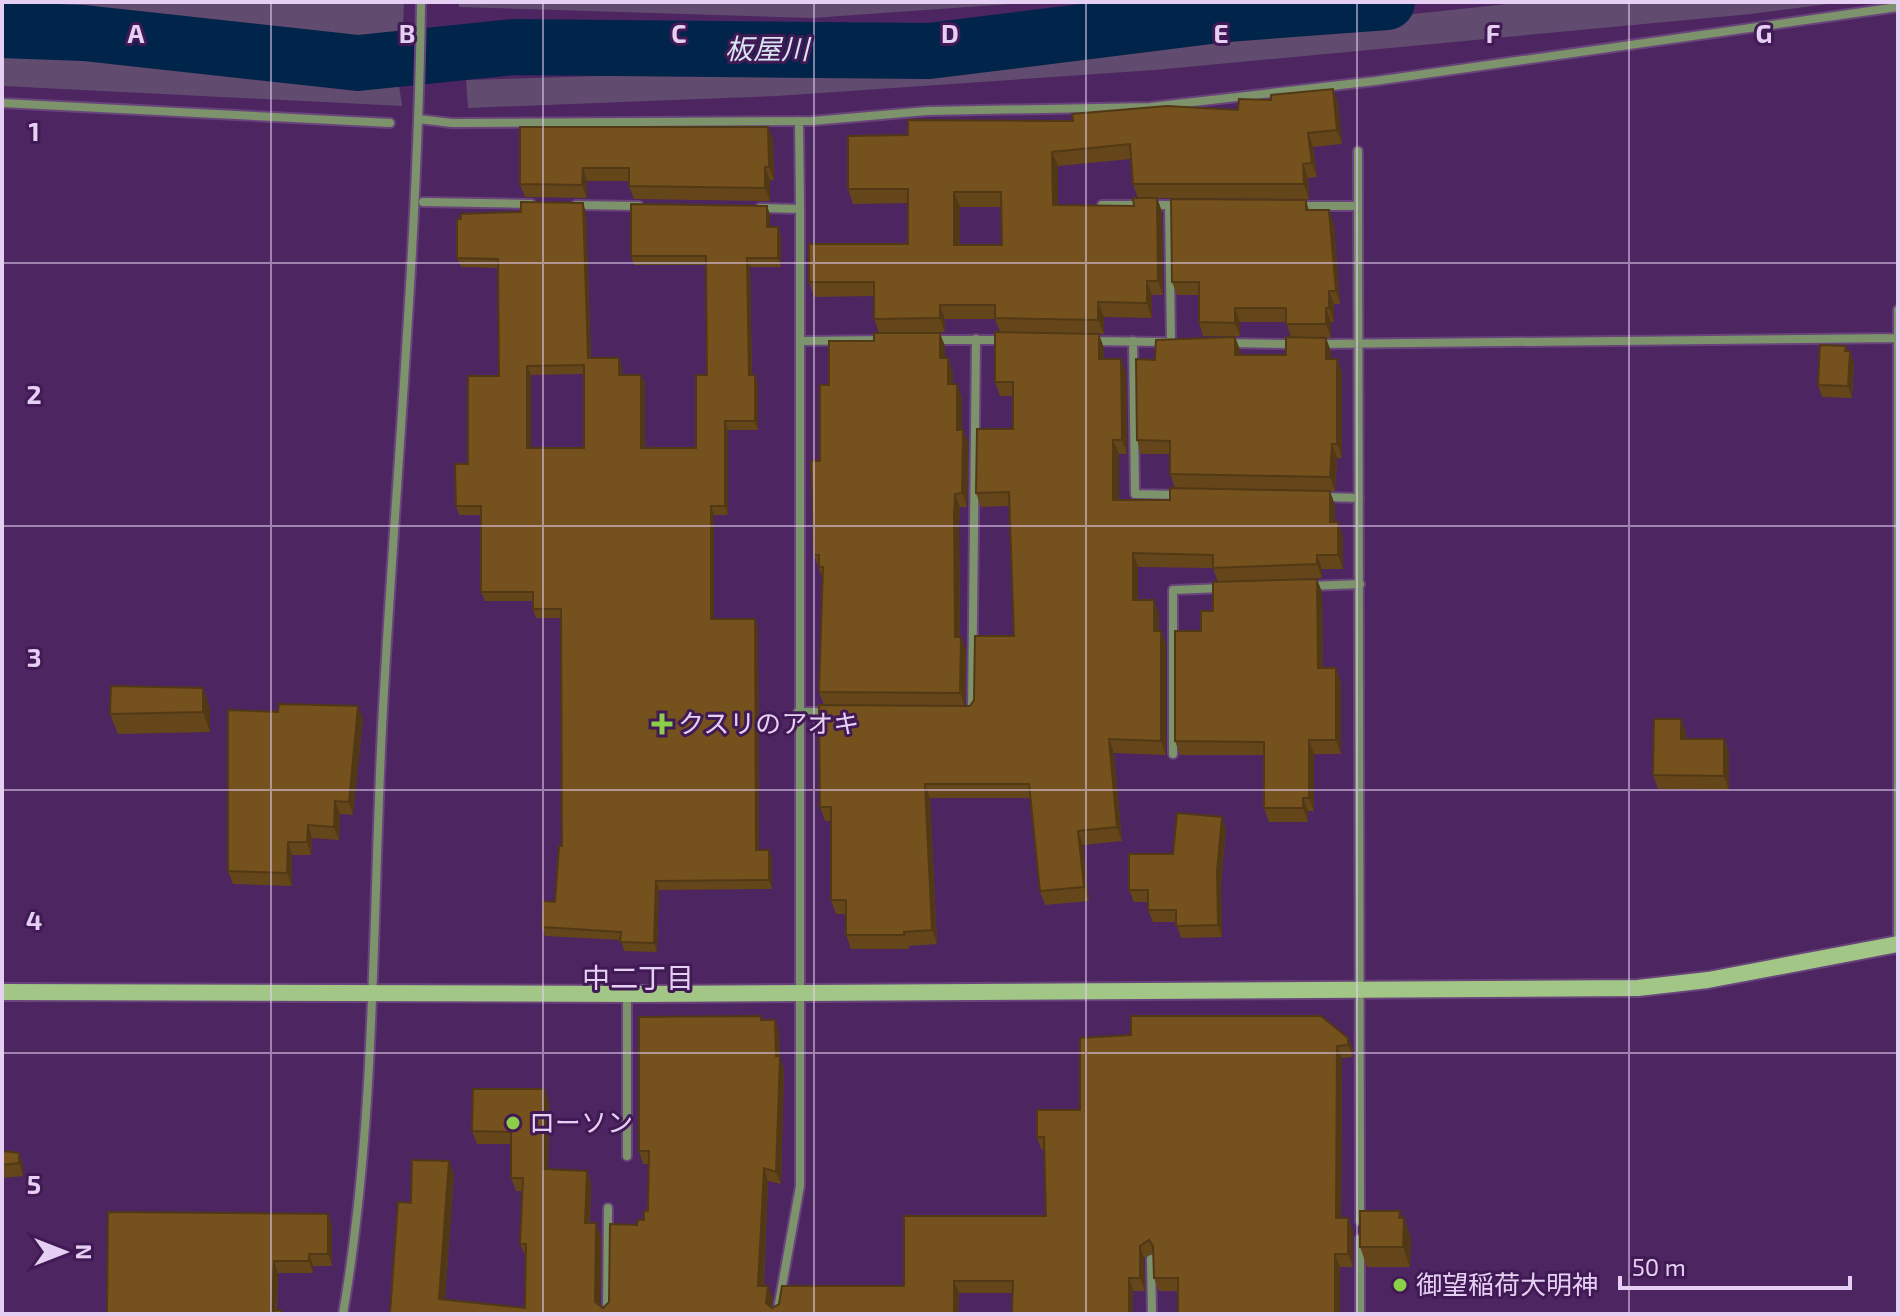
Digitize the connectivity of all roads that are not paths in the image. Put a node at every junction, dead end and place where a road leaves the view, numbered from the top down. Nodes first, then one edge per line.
1 (421, 2) edge
2 (1898, 7) edge
3 (2, 103) edge
4 (419, 114) junction
5 (799, 121) junction
6 (390, 123) dead end
7 (1358, 151) dead end
8 (423, 202) dead end
9 (549, 204) edge
10 (565, 204) edge
11 (1102, 205) edge
12 (1169, 205) junction
13 (1184, 205) edge
14 (643, 206) edge
15 (1295, 206) edge
16 (1358, 206) junction
17 (753, 208) edge
18 (800, 209) junction
19 (1898, 310) edge
20 (1897, 338) edge
21 (976, 339) junction
22 (897, 340) edge
23 (928, 340) edge
24 (1023, 340) edge
25 (801, 341) junction
26 (1086, 341) edge
27 (1133, 341) junction
28 (1171, 342) junction
29 (1186, 342) edge
30 (1218, 343) edge
31 (1358, 345) junction
32 (1195, 495) edge
33 (1314, 497) edge
34 (1359, 498) junction
35 (1360, 584) junction
36 (1297, 586) edge
37 (1235, 588) edge
38 (798, 712) junction
39 (845, 713) edge
40 (956, 714) edge
41 (1173, 754) edge
42 (1898, 944) edge
43 (1362, 988) junction
44 (2, 992) edge
45 (372, 993) junction
46 (627, 994) junction
47 (799, 994) junction
48 (627, 1156) dead end
49 (608, 1208) dead end
50 (1151, 1259) edge
51 (343, 1314) edge
52 (607, 1314) edge
53 (777, 1314) edge
54 (1152, 1314) edge
55 (1360, 1314) edge

1 - 4 street
2 - 5 street
3 - 6 street
4 - 5 street
4 - 45 street
5 - 18 street
7 - 16 street
8 - 9 street
10 - 14 street
11 - 12 street
12 - 13 street
12 - 28 street
15 - 16 street
16 - 31 street
17 - 18 street
18 - 25 street
19 - 20 street
20 - 31 street
20 - 42 street
21 - 23 street
21 - 24 street
21 - 40 street
22 - 25 street
25 - 38 street
26 - 27 street
27 - 28 street
27 - 32 street
28 - 29 street
30 - 31 street
31 - 34 street
33 - 34 street
34 - 35 street
35 - 36 street
35 - 43 street
37 - 41 street
38 - 39 street
38 - 47 street
42 - 43 street
43 - 47 street
43 - 55 street
44 - 45 street
45 - 46 street
45 - 51 street
46 - 47 street
46 - 48 street
47 - 53 street
49 - 52 street
50 - 54 street

